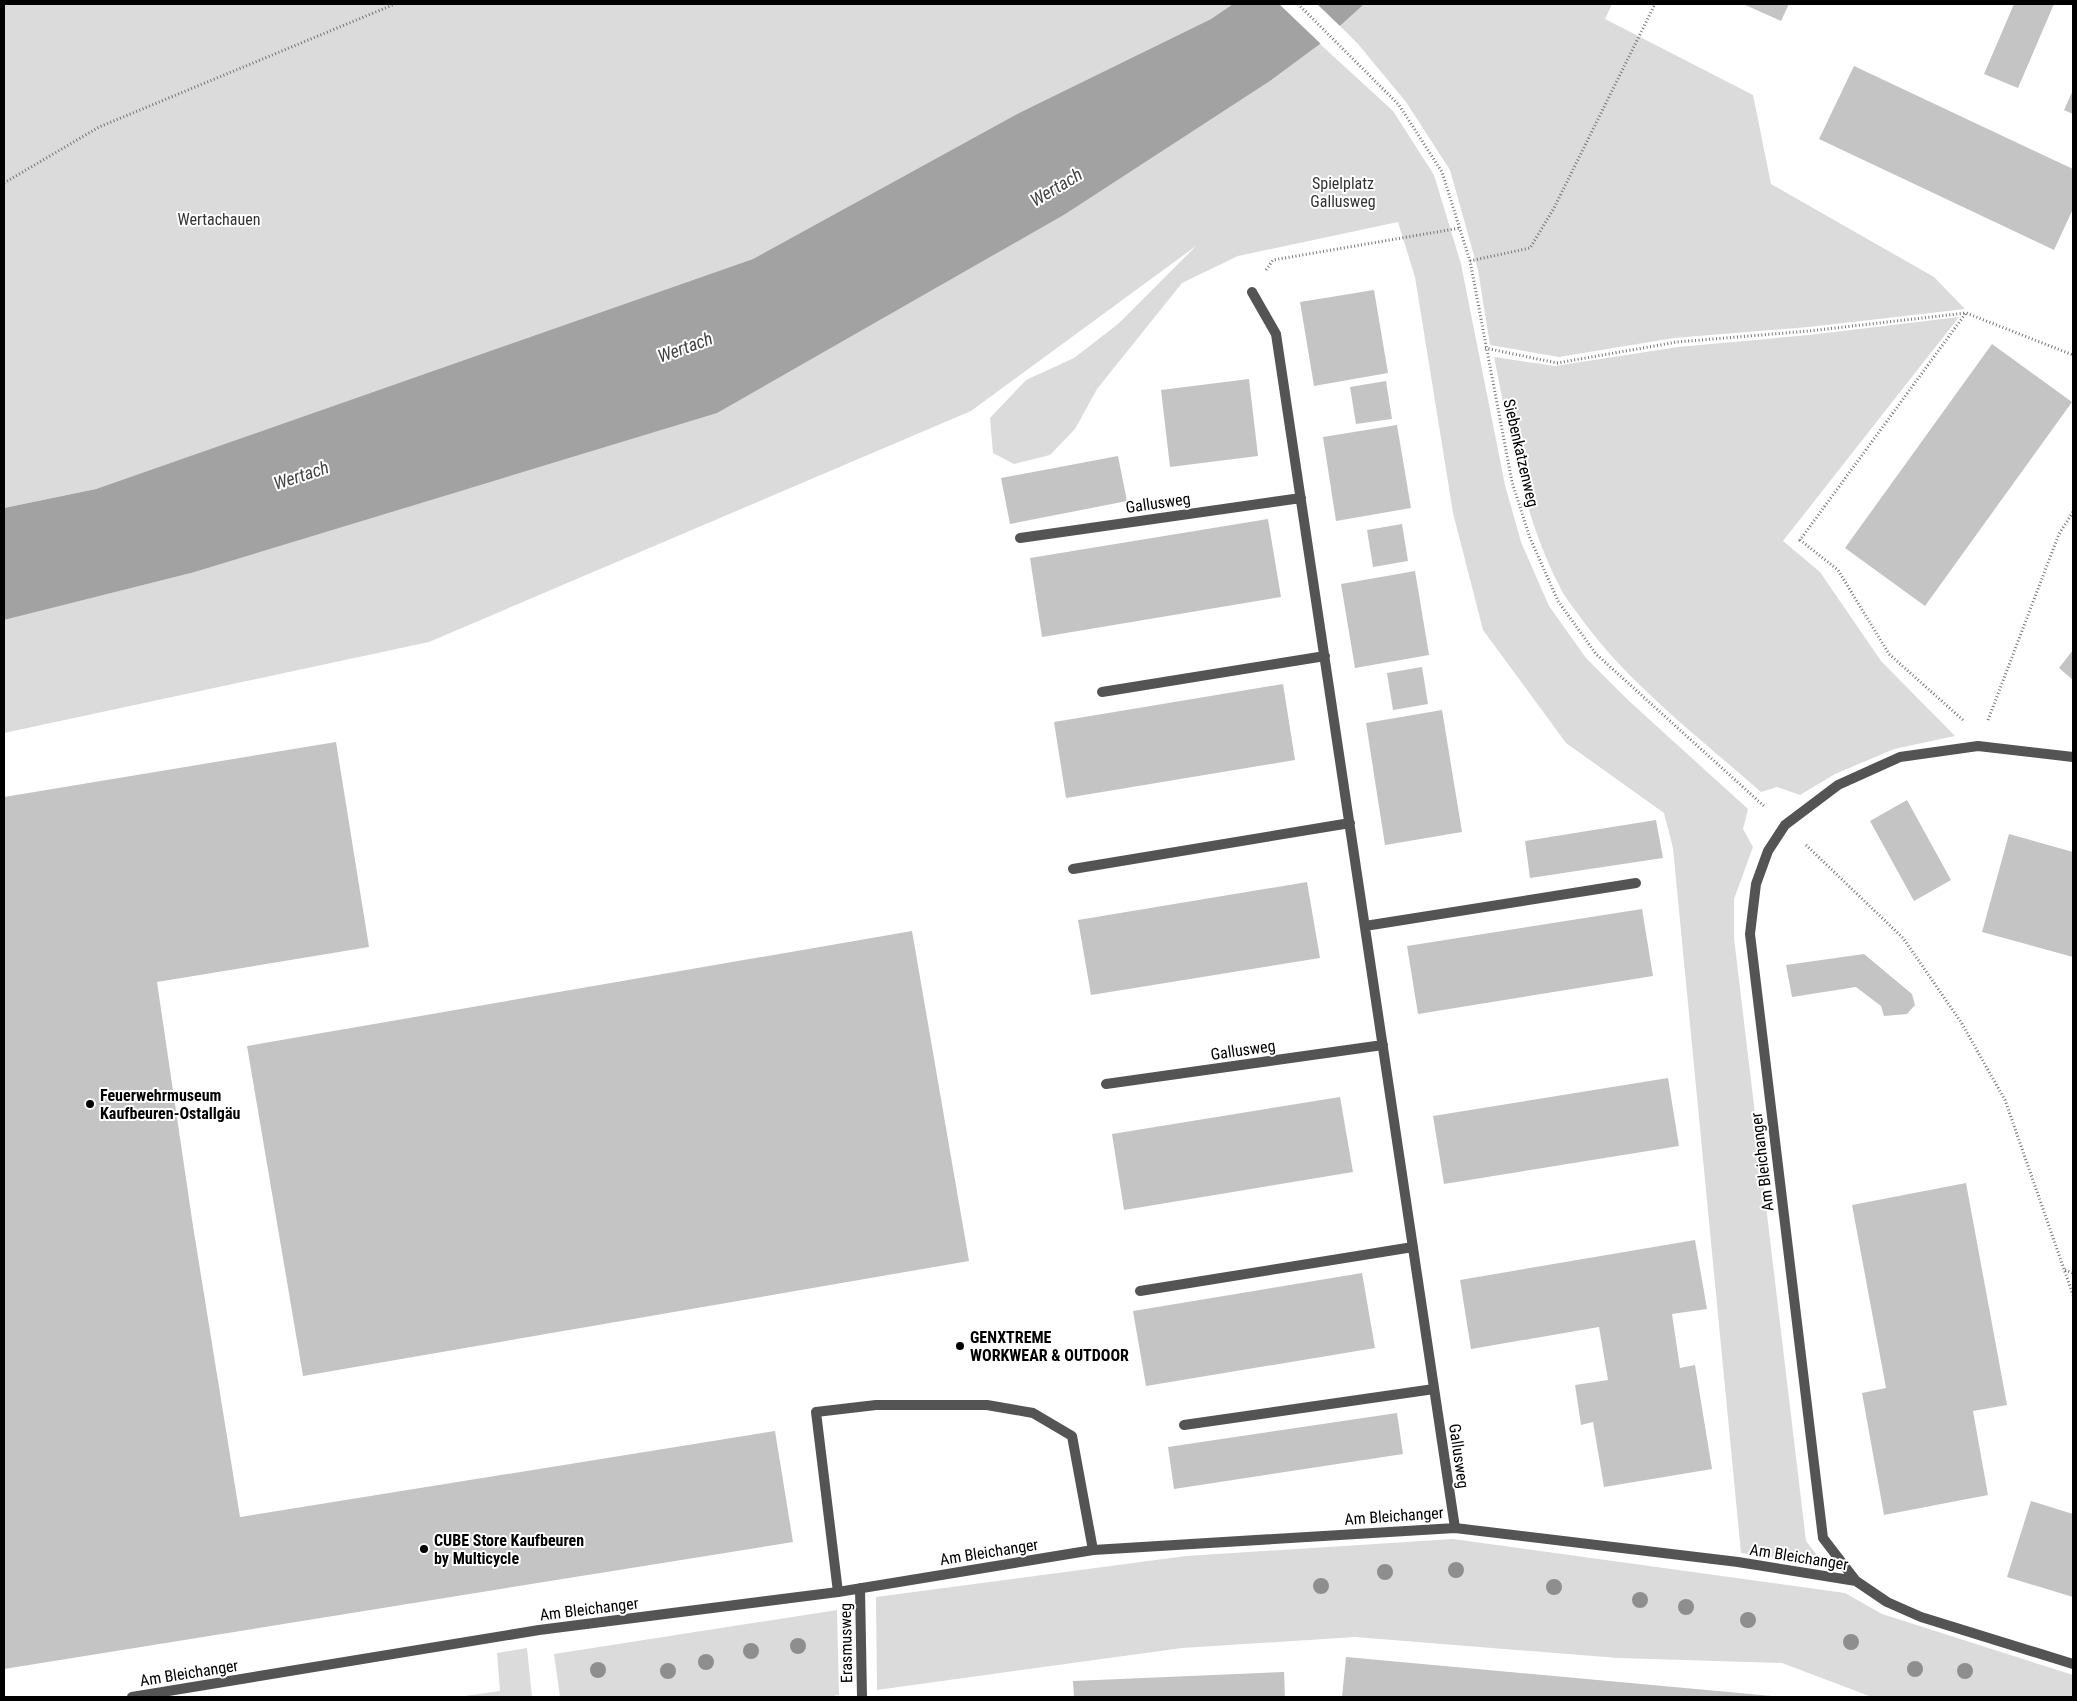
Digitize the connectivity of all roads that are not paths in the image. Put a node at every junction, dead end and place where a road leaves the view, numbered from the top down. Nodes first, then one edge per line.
1 (1252, 292) road end
2 (1301, 498) junction
3 (1020, 538) dead end
4 (1325, 656) junction
5 (1102, 692) dead end
6 (2073, 757) edge
7 (1350, 823) junction
8 (1073, 869) dead end
9 (1636, 883) dead end
10 (1365, 926) junction
11 (1383, 1045) junction
12 (1106, 1084) dead end
13 (1413, 1247) junction
14 (1140, 1291) dead end
15 (1434, 1389) junction
16 (1184, 1425) dead end
17 (1455, 1528) junction
18 (1093, 1550) junction
19 (1856, 1581) junction
20 (860, 1588) junction
21 (838, 1592) junction
22 (2073, 1664) edge
23 (132, 1697) edge
24 (862, 1697) edge

1 - 2 street, Gallusweg
2 - 3 street, Gallusweg
2 - 4 street, Gallusweg
4 - 5 street
4 - 7 street, Gallusweg
6 - 19 street, Am Bleichanger
7 - 8 street
7 - 10 street, Gallusweg
9 - 10 street
10 - 11 street, Gallusweg
11 - 12 street, Gallusweg
11 - 13 street, Gallusweg
13 - 14 street
13 - 15 street, Gallusweg
15 - 16 street
15 - 17 street, Gallusweg
17 - 18 street, Am Bleichanger
17 - 19 street, Am Bleichanger
18 - 20 street, Am Bleichanger
18 - 21 street
19 - 22 street, Am Bleichanger
20 - 21 street, Am Bleichanger
20 - 24 street, Erasmusweg
21 - 23 street, Am Bleichanger

